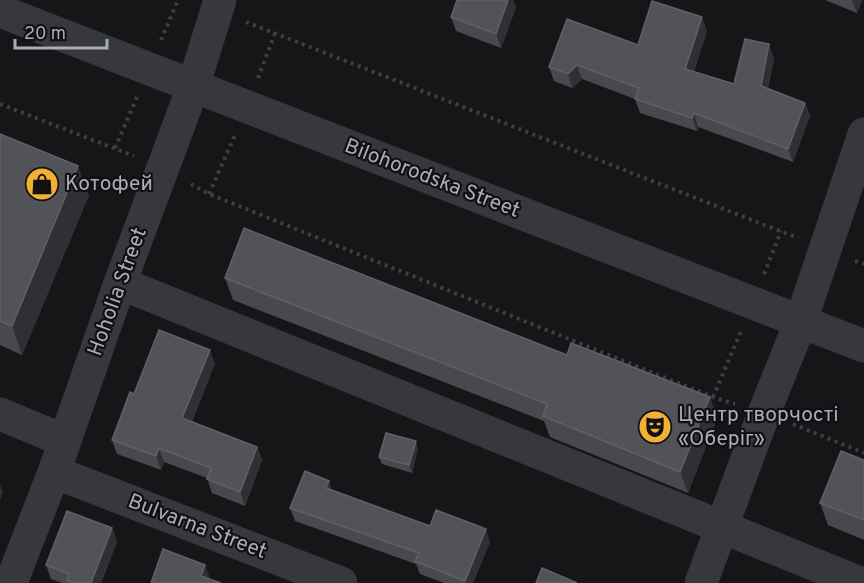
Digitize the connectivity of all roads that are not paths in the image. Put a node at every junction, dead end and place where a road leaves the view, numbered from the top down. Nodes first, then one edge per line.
1 (219, 6) edge
2 (0, 12) edge
3 (193, 87) junction
4 (864, 134) edge
5 (120, 283) junction
6 (801, 321) junction
7 (864, 346) edge
8 (0, 414) edge
9 (64, 441) junction
10 (54, 472) junction
11 (722, 528) junction
12 (11, 583) edge
13 (341, 583) edge
14 (701, 583) edge
15 (860, 583) edge

1 - 3 street, Hoholia Street
2 - 3 street, Bilohorodska Street
3 - 5 street, Hoholia Street
3 - 6 street, Bilohorodska Street
4 - 6 street
5 - 9 street, Hoholia Street
5 - 11 street
6 - 7 street, Bilohorodska Street
6 - 11 street
8 - 9 street
9 - 10 street, Hoholia Street
10 - 12 street, Hoholia Street
10 - 13 street, Bulvarna Street
11 - 14 street
11 - 15 street

